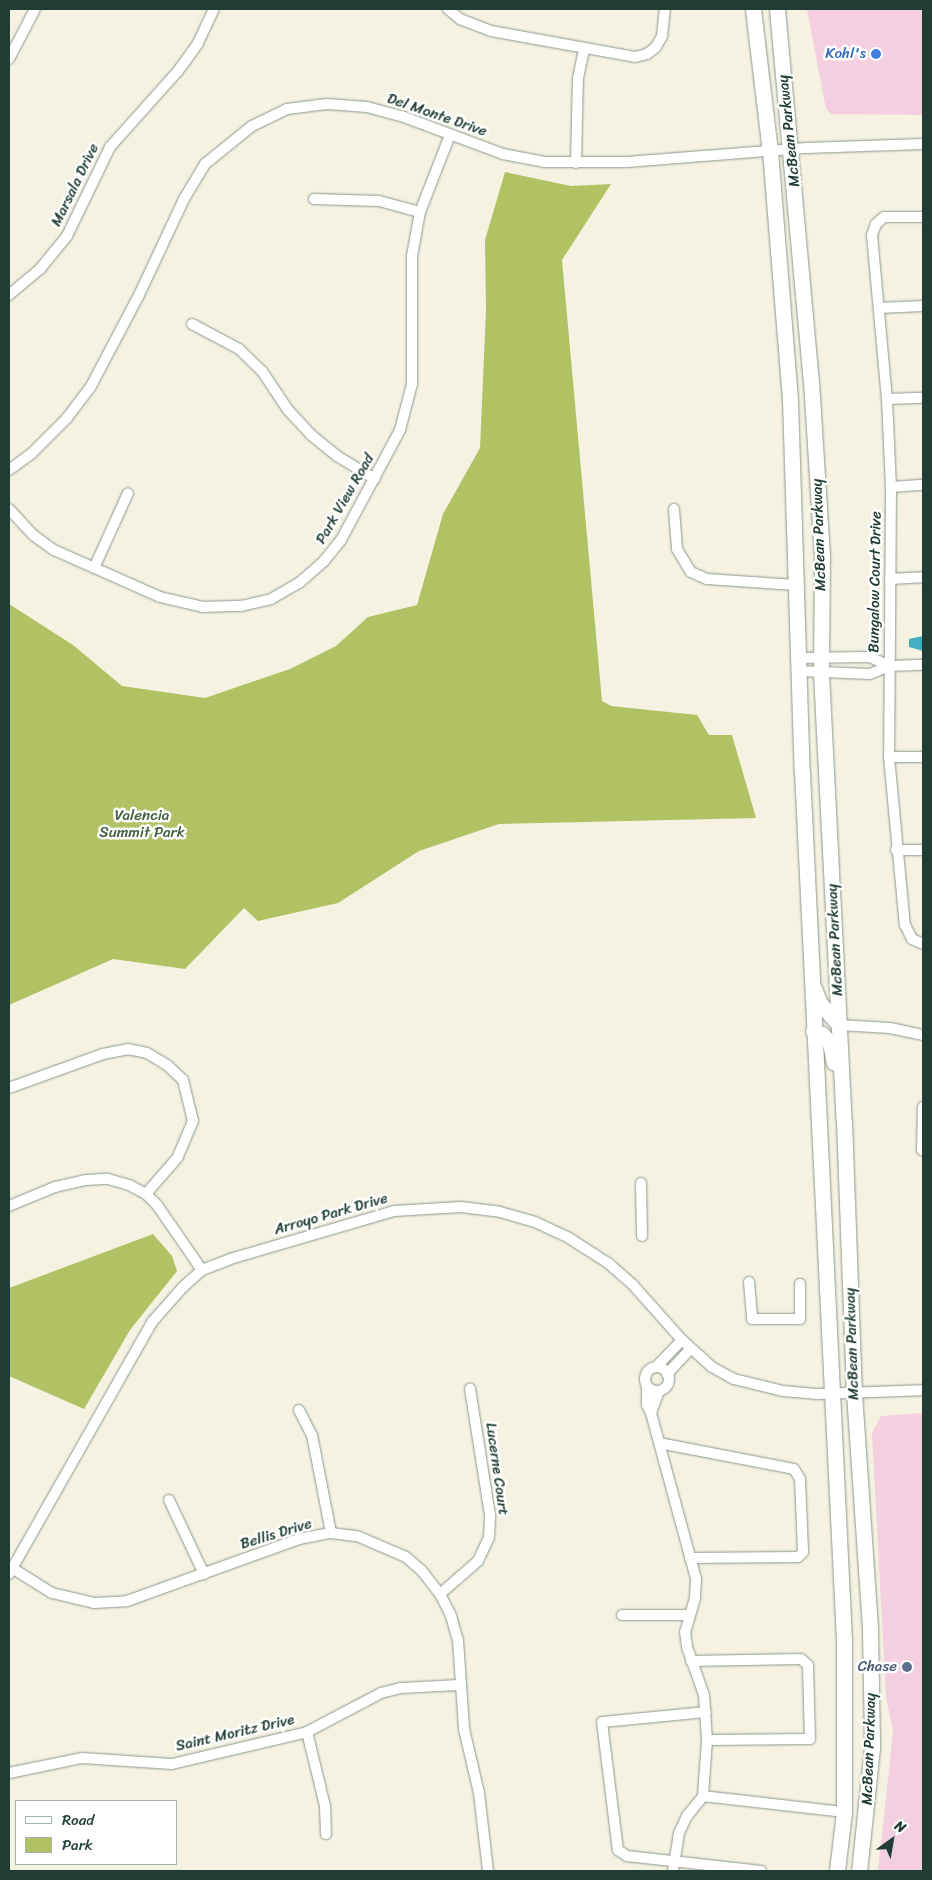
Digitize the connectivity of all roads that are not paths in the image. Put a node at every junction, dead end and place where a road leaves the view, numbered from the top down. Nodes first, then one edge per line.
1 (35, 9) edge
2 (214, 9) edge
3 (448, 9) edge
4 (665, 9) edge
5 (753, 9) edge
6 (777, 9) edge
7 (584, 49) junction
8 (9, 59) edge
9 (450, 135) junction
10 (923, 144) edge
11 (790, 149) junction
12 (770, 151) junction
13 (576, 164) junction
14 (314, 199) dead end
15 (420, 212) junction
16 (923, 216) edge
17 (9, 295) edge
18 (923, 306) edge
19 (879, 308) junction
20 (192, 324) dead end
21 (923, 398) edge
22 (887, 399) junction
23 (9, 470) edge
24 (375, 479) junction
25 (923, 485) edge
26 (890, 486) junction
27 (128, 493) dead end
28 (9, 509) edge
29 (674, 509) dead end
30 (94, 568) junction
31 (923, 577) edge
32 (890, 578) junction
33 (796, 585) junction
34 (821, 657) junction
35 (798, 665) junction
36 (923, 665) edge
37 (889, 666) junction
38 (821, 673) junction
39 (889, 757) junction
40 (923, 757) edge
41 (896, 850) junction
42 (923, 850) edge
43 (923, 944) edge
44 (811, 979) junction
45 (840, 1025) junction
46 (813, 1032) junction
47 (923, 1035) edge
48 (9, 1088) edge
49 (923, 1107) edge
50 (844, 1121) junction
51 (922, 1150) dead end
52 (641, 1183) dead end
53 (146, 1194) junction
54 (9, 1206) edge
55 (642, 1236) dead end
56 (202, 1270) junction
57 (749, 1282) dead end
58 (800, 1284) dead end
59 (682, 1340) junction
60 (691, 1348) junction
61 (656, 1367) junction
62 (667, 1374) junction
63 (647, 1386) junction
64 (470, 1389) dead end
65 (923, 1390) edge
66 (658, 1391) junction
67 (832, 1393) junction
68 (854, 1393) junction
69 (299, 1410) dead end
70 (652, 1413) junction
71 (659, 1442) junction
72 (170, 1500) dead end
73 (330, 1534) junction
74 (690, 1558) junction
75 (10, 1571) edge
76 (204, 1574) junction
77 (440, 1594) junction
78 (622, 1615) dead end
79 (689, 1615) junction
80 (692, 1661) junction
81 (459, 1685) junction
82 (706, 1712) junction
83 (307, 1732) junction
84 (707, 1740) junction
85 (9, 1773) edge
86 (703, 1796) junction
87 (844, 1812) junction
88 (326, 1834) dead end
89 (674, 1866) edge
90 (488, 1871) edge
91 (761, 1871) edge
92 (836, 1871) edge
93 (859, 1871) edge

1 - 8 street
2 - 17 street, Marsala Drive
3 - 7 street
4 - 7 street
5 - 12 main road, McBean Parkway
6 - 11 main road, McBean Parkway
7 - 13 street
9 - 13 street, Del Monte Drive
9 - 15 street, Park View Road
9 - 23 street, Del Monte Drive
10 - 11 street, Del Monte Drive
11 - 12 street, Del Monte Drive
11 - 34 main road, McBean Parkway
12 - 13 street, Del Monte Drive
12 - 33 main road, McBean Parkway
14 - 15 street
15 - 24 street, Park View Road
16 - 19 street, Bungalow Court Drive
18 - 19 street
19 - 22 street, Bungalow Court Drive
20 - 24 street
21 - 22 street
22 - 26 street, Bungalow Court Drive
24 - 30 street, Park View Road
25 - 26 street
26 - 32 street, Bungalow Court Drive
27 - 30 street
28 - 30 street, Park View Road
29 - 33 street
31 - 32 street
32 - 37 street, Bungalow Court Drive
33 - 35 main road, McBean Parkway
34 - 35 street
34 - 37 street
34 - 38 main road, McBean Parkway
35 - 38 street
35 - 44 main road, McBean Parkway
36 - 37 street
37 - 38 street
37 - 39 street, Bungalow Court Drive
38 - 45 main road, McBean Parkway
39 - 40 street
39 - 41 street, Bungalow Court Drive
41 - 42 street
41 - 43 street, Bungalow Court Drive
44 - 45 main road
44 - 46 main road, McBean Parkway
45 - 47 street
45 - 50 main road, McBean Parkway
46 - 50 main road
46 - 67 main road, McBean Parkway
48 - 53 street
49 - 51 street
50 - 68 main road, McBean Parkway
52 - 55 street
53 - 54 street
53 - 56 street
56 - 59 street, Arroyo Park Drive
56 - 75 street, Arroyo Park Drive
57 - 58 street
59 - 60 street, Arroyo Park Drive
59 - 61 street
60 - 62 street
60 - 67 street, Arroyo Park Drive
61 - 62 street
61 - 63 street
62 - 66 street
63 - 66 street
63 - 70 street
64 - 77 street, Lucerne Court
65 - 68 street, Arroyo Park Drive
66 - 70 street
67 - 68 street, Arroyo Park Drive
67 - 87 main road, McBean Parkway
68 - 93 main road, McBean Parkway
69 - 73 street
70 - 71 street
71 - 74 street
71 - 74 street
72 - 76 street
73 - 76 street, Bellis Drive
73 - 77 street, Bellis Drive
74 - 79 street
75 - 76 street, Bellis Drive
77 - 81 street, Bellis Drive
78 - 79 street
79 - 80 street
80 - 82 street
80 - 84 street
81 - 83 street, Saint Moritz Drive
81 - 90 street, Bellis Drive
82 - 84 street
82 - 89 street
83 - 85 street, Saint Moritz Drive
83 - 88 street
84 - 86 street
86 - 87 street
86 - 89 street
87 - 92 main road, McBean Parkway
89 - 91 street

